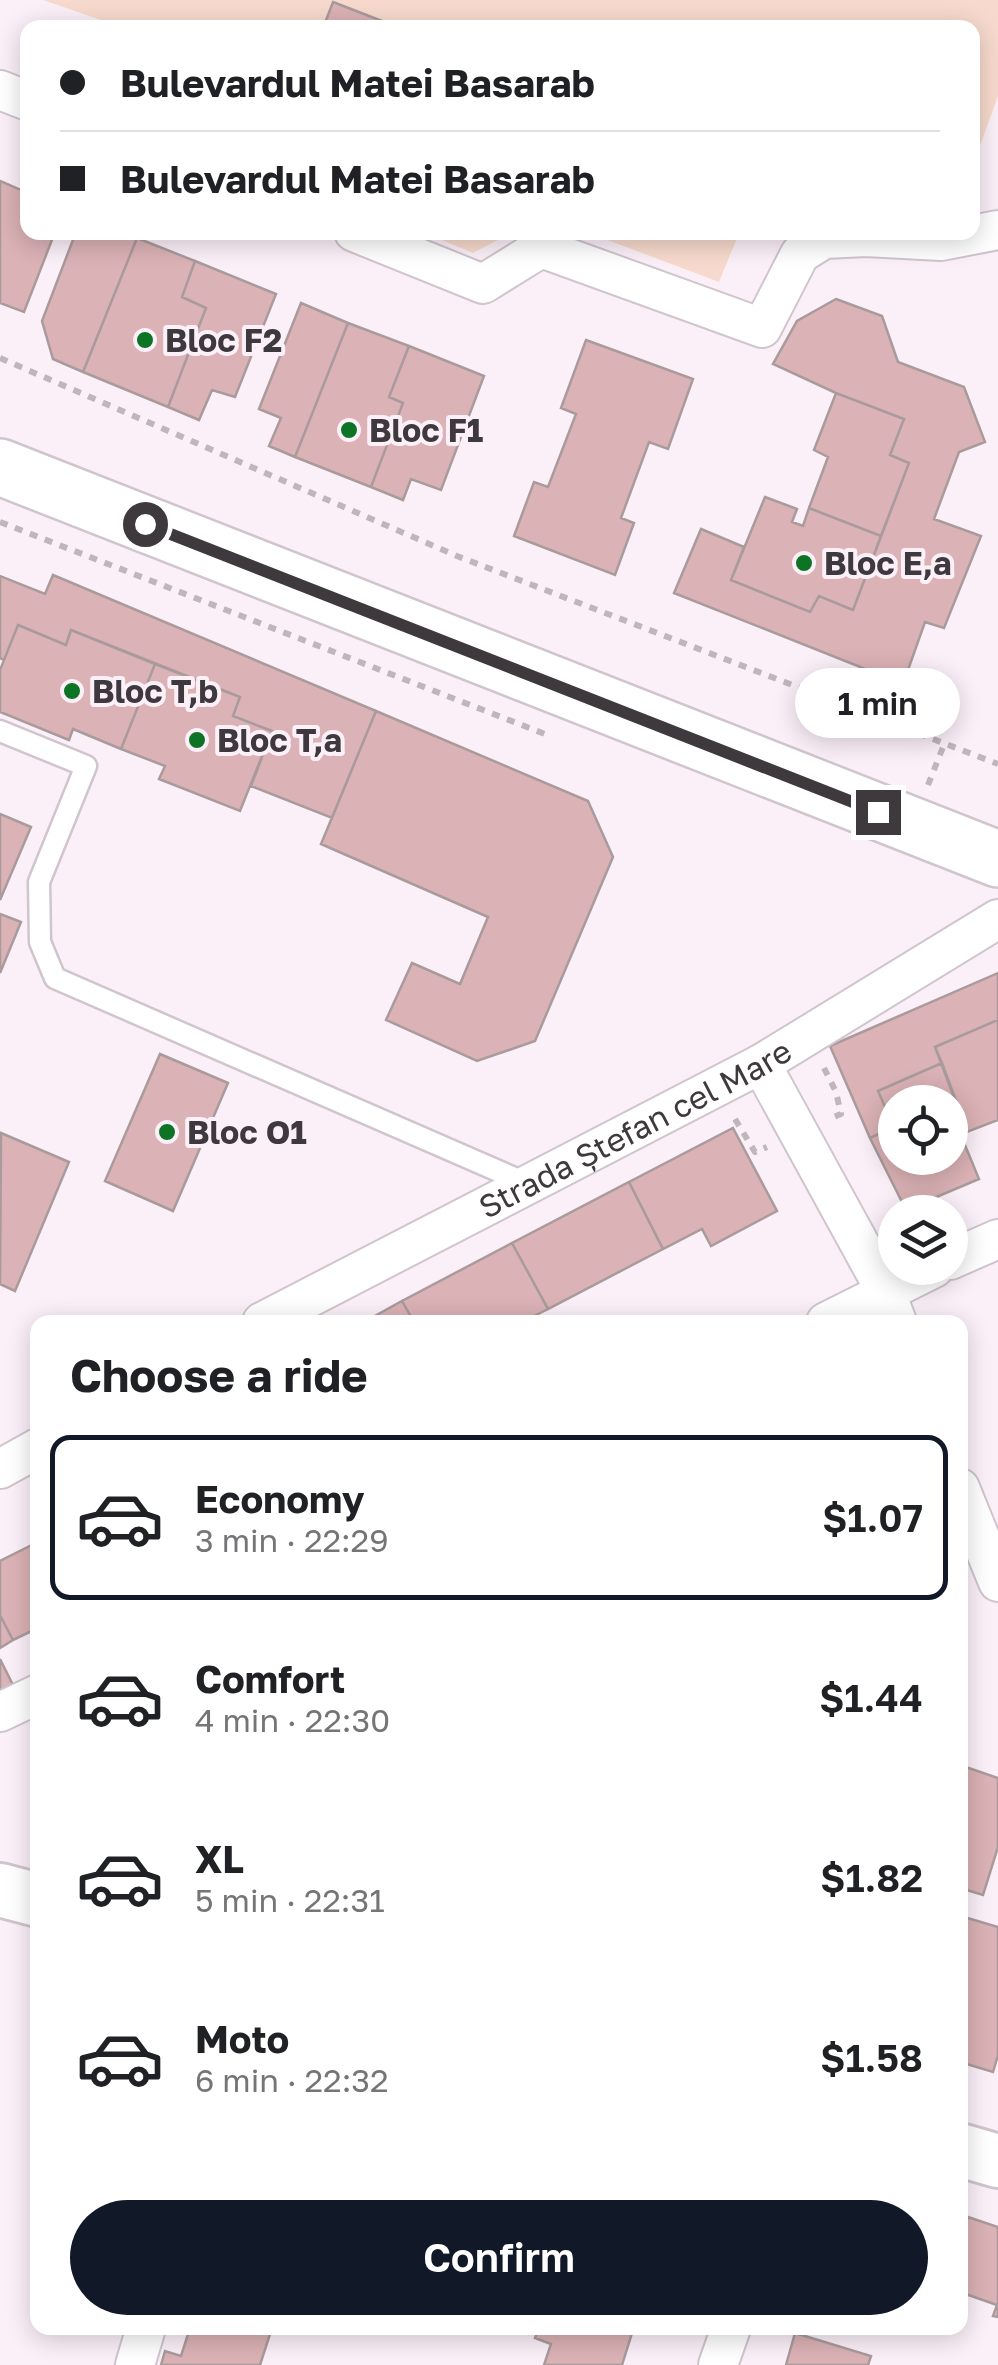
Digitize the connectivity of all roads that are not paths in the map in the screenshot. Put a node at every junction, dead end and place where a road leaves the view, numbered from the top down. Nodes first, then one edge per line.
1 (374, 240) edge
2 (822, 240) edge
3 (0, 467) edge
4 (0, 731) edge
5 (998, 859) edge
6 (998, 919) edge
7 (760, 1064) junction
8 (528, 1184) junction
9 (998, 1239) edge
10 (968, 1252) edge
11 (915, 1285) edge
12 (891, 1306) edge
13 (275, 1315) edge
14 (854, 1315) edge
15 (30, 1452) edge
16 (0, 1469) edge
17 (968, 1518) edge
18 (980, 1564) edge
19 (30, 1698) edge
20 (0, 1712) edge
21 (0, 1890) edge
22 (30, 1898) edge
23 (968, 2152) edge
24 (998, 2160) edge
25 (144, 2335) edge
26 (729, 2335) edge
27 (134, 2365) edge
28 (718, 2365) edge

1 - 2 street
3 - 5 main road
4 - 8 lane
6 - 7 street, Strada Ștefan cel Mare
7 - 8 street, Strada Ștefan cel Mare
7 - 12 street
8 - 13 street, Strada Ștefan cel Mare
9 - 10 street
11 - 12 street
12 - 14 street
15 - 16 street
17 - 18 street
19 - 20 street
21 - 22 street
23 - 24 street
25 - 27 street
26 - 28 street

